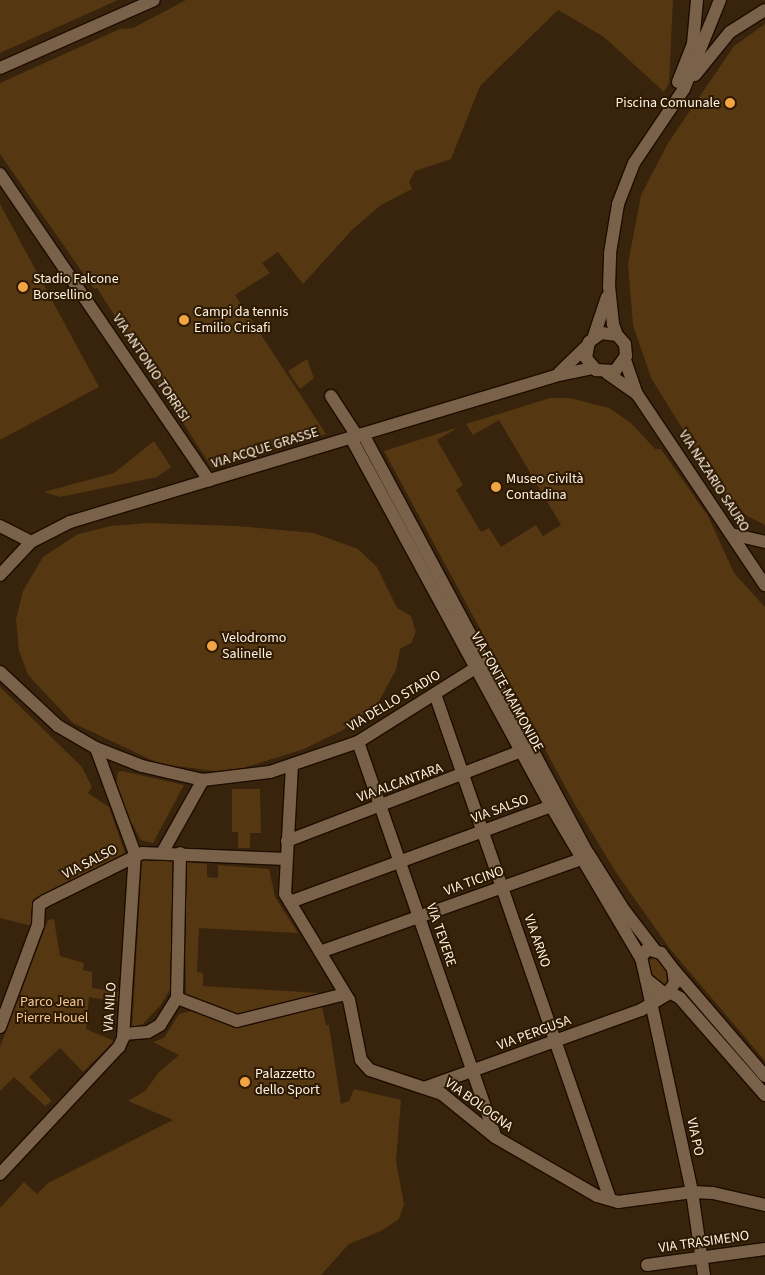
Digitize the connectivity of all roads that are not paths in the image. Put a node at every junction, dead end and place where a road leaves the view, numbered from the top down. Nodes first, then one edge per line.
1 (697, 0) edge
2 (720, 0) edge
3 (146, 2) edge
4 (765, 10) edge
5 (0, 68) edge
6 (684, 89) junction
7 (661, 119) junction
8 (0, 174) edge
9 (609, 287) junction
10 (617, 335) junction
11 (591, 341) junction
12 (625, 360) junction
13 (593, 368) junction
14 (607, 373) junction
15 (554, 376) junction
16 (637, 394) junction
17 (331, 396) dead end
18 (357, 436) junction
19 (209, 480) junction
20 (0, 526) edge
21 (730, 534) junction
22 (31, 542) junction
23 (765, 542) edge
24 (0, 575) edge
25 (765, 585) edge
26 (481, 665) junction
27 (0, 672) edge
28 (435, 694) junction
29 (358, 742) junction
30 (96, 748) junction
31 (522, 751) junction
32 (292, 766) junction
33 (463, 775) junction
34 (203, 780) junction
35 (380, 806) junction
36 (551, 806) junction
37 (483, 832) junction
38 (287, 841) junction
39 (162, 853) junction
40 (180, 853) junction
41 (135, 854) junction
42 (286, 859) junction
43 (581, 859) junction
44 (400, 862) junction
45 (502, 887) junction
46 (290, 902) junction
47 (419, 917) junction
48 (654, 948) junction
49 (320, 952) junction
50 (641, 958) junction
51 (672, 969) junction
52 (646, 979) junction
53 (345, 994) junction
54 (668, 994) junction
55 (177, 998) junction
56 (652, 1006) junction
57 (0, 1027) edge
58 (124, 1034) junction
59 (556, 1041) junction
60 (472, 1071) junction
61 (765, 1076) edge
62 (427, 1087) junction
63 (765, 1095) edge
64 (495, 1138) junction
65 (0, 1174) edge
66 (692, 1192) junction
67 (610, 1199) junction
68 (765, 1205) edge
69 (765, 1249) edge
70 (701, 1257) junction
71 (647, 1265) dead end
72 (704, 1275) edge

1 - 7 street
2 - 6 street
3 - 5 street
4 - 6 street
6 - 7 street
7 - 9 street
8 - 19 street, VIA ANTONIO TORRISI
9 - 10 street
9 - 11 street
10 - 11 street
10 - 12 street
11 - 13 street
11 - 15 street
12 - 14 street
12 - 16 street
13 - 14 street
13 - 15 street, VIA ACQUE GRASSE
14 - 16 street
15 - 18 street, VIA ACQUE GRASSE
16 - 21 street, VIA NAZARIO SAURO
17 - 18 street, VIA FONTE MAIMONIDE
18 - 19 street, VIA ACQUE GRASSE
18 - 26 street, VIA FONTE MAIMONIDE
19 - 22 street, VIA ACQUE GRASSE
20 - 22 street
21 - 23 street
21 - 25 street, VIA NAZARIO SAURO
22 - 24 street, VIA ACQUE GRASSE
26 - 28 street, VIA DELLO STADIO
26 - 31 street, VIA FONTE MAIMONIDE
26 - 48 street, VIA FONTE MAIMONIDE
27 - 30 street, VIA DELLO STADIO
28 - 29 street, VIA DELLO STADIO
28 - 33 street, VIA ARNO
29 - 32 street, VIA DELLO STADIO
29 - 35 street, VIA TEVERE
30 - 34 street, VIA DELLO STADIO
30 - 41 street
31 - 33 street, VIA ALCANTARA
31 - 36 street, VIA FONTE MAIMONIDE
32 - 34 street, VIA DELLO STADIO
32 - 38 street, VIA BOLOGNA
33 - 35 street, VIA ALCANTARA
33 - 37 street, VIA ARNO
34 - 39 street
35 - 38 street, VIA ALCANTARA
35 - 44 street, VIA TEVERE
36 - 37 street, VIA SALSO
36 - 43 street, VIA FONTE MAIMONIDE
37 - 44 street, VIA SALSO
37 - 45 street, VIA ARNO
38 - 42 street, VIA BOLOGNA
39 - 40 street, VIA SALSO
39 - 41 street, VIA SALSO
40 - 42 street, VIA SALSO
40 - 55 street
41 - 57 street, VIA SALSO
41 - 58 street, VIA NILO
42 - 46 street, VIA BOLOGNA
43 - 45 street, VIA TICINO
43 - 50 street, VIA FONTE MAIMONIDE
44 - 46 street, VIA SALSO
44 - 47 street, VIA TEVERE
45 - 47 street, VIA TICINO
45 - 59 street, VIA ARNO
46 - 49 street, VIA BOLOGNA
47 - 49 street, VIA TICINO
47 - 60 street, VIA TEVERE
48 - 50 street
48 - 51 street, VIA FONTE MAIMONIDE
49 - 53 street, VIA BOLOGNA
50 - 52 street, VIA FONTE MAIMONIDE
51 - 54 street
51 - 61 street
52 - 54 street
52 - 56 street, VIA PO
53 - 55 street
53 - 62 street, VIA BOLOGNA
54 - 56 street, VIA PERGUSA
54 - 63 street
55 - 58 street
56 - 59 street, VIA PERGUSA
56 - 66 street, VIA PO
58 - 65 street, VIA NILO
59 - 60 street, VIA PERGUSA
59 - 67 street, VIA ARNO
60 - 62 street, VIA PERGUSA
60 - 64 street, VIA TEVERE
62 - 64 street, VIA BOLOGNA
64 - 67 street, VIA BOLOGNA
66 - 67 street, VIA BOLOGNA
66 - 68 street, VIA BOLOGNA
66 - 70 street, VIA PO
69 - 70 street, VIA TRASIMENO
70 - 71 street, VIA TRASIMENO
70 - 72 street, VIA PO

